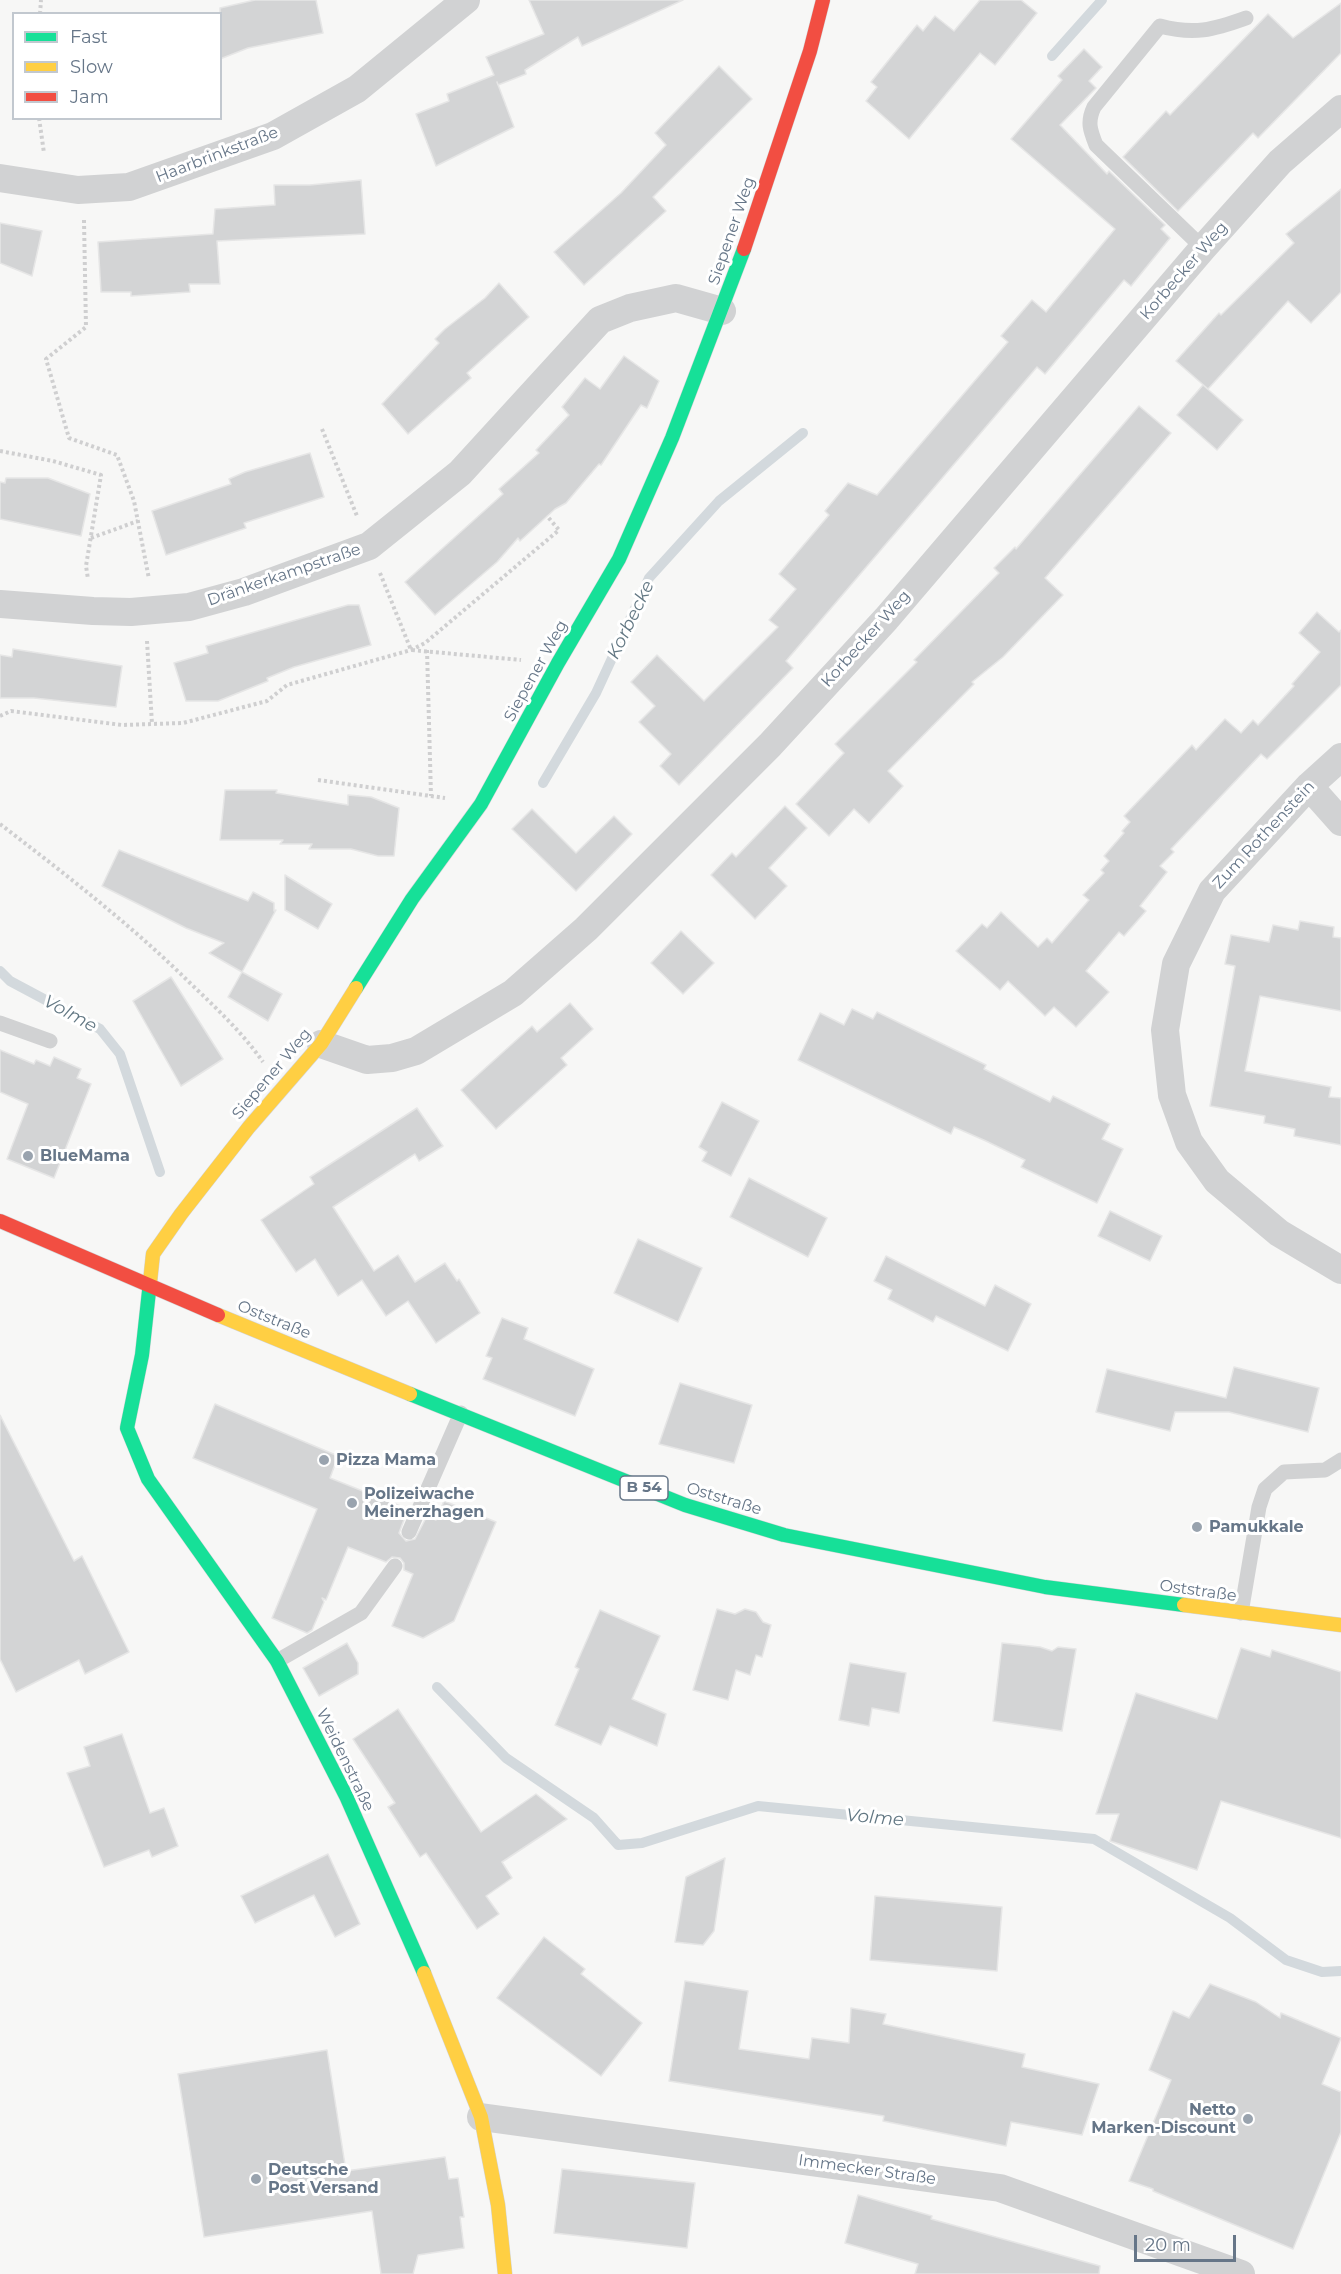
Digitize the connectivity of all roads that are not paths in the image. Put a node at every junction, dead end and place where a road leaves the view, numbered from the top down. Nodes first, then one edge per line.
1 (466, 0) edge
2 (823, 0) edge
3 (1246, 18) dead end
4 (1341, 109) edge
5 (0, 178) edge
6 (1203, 248) junction
7 (722, 310) junction
8 (0, 604) edge
9 (1341, 757) edge
10 (1309, 786) junction
11 (1341, 822) edge
12 (0, 1023) edge
13 (50, 1041) dead end
14 (321, 1044) junction
15 (0, 1221) edge
16 (1341, 1270) edge
17 (151, 1287) junction
18 (461, 1413) junction
19 (1341, 1460) edge
20 (409, 1532) dead end
21 (395, 1566) dead end
22 (1240, 1613) junction
23 (1341, 1625) edge
24 (277, 1661) junction
25 (481, 2116) junction
26 (505, 2274) edge
27 (1241, 2274) edge

1 - 5 street, Haarbrinkstraße
2 - 7 street, Siepener Weg
3 - 6 lane
4 - 6 street, Korbecker Weg
6 - 14 street, Korbecker Weg
7 - 8 street, Dränkerkampstraße
7 - 14 street, Siepener Weg
9 - 10 street, Zum Rothenstein
10 - 11 street
10 - 16 street, Zum Rothenstein
12 - 13 lane
14 - 17 street, Siepener Weg
15 - 17 street, Oststraße / B 54
17 - 18 street, Oststraße / B 54
17 - 24 street, Weidenstraße
18 - 20 lane
18 - 22 street, Oststraße / B 54
19 - 22 lane
21 - 24 lane
22 - 23 street, Oststraße / B 54
24 - 25 street, Weidenstraße
25 - 26 street, Weidenstraße
25 - 27 street, Immecker Straße

